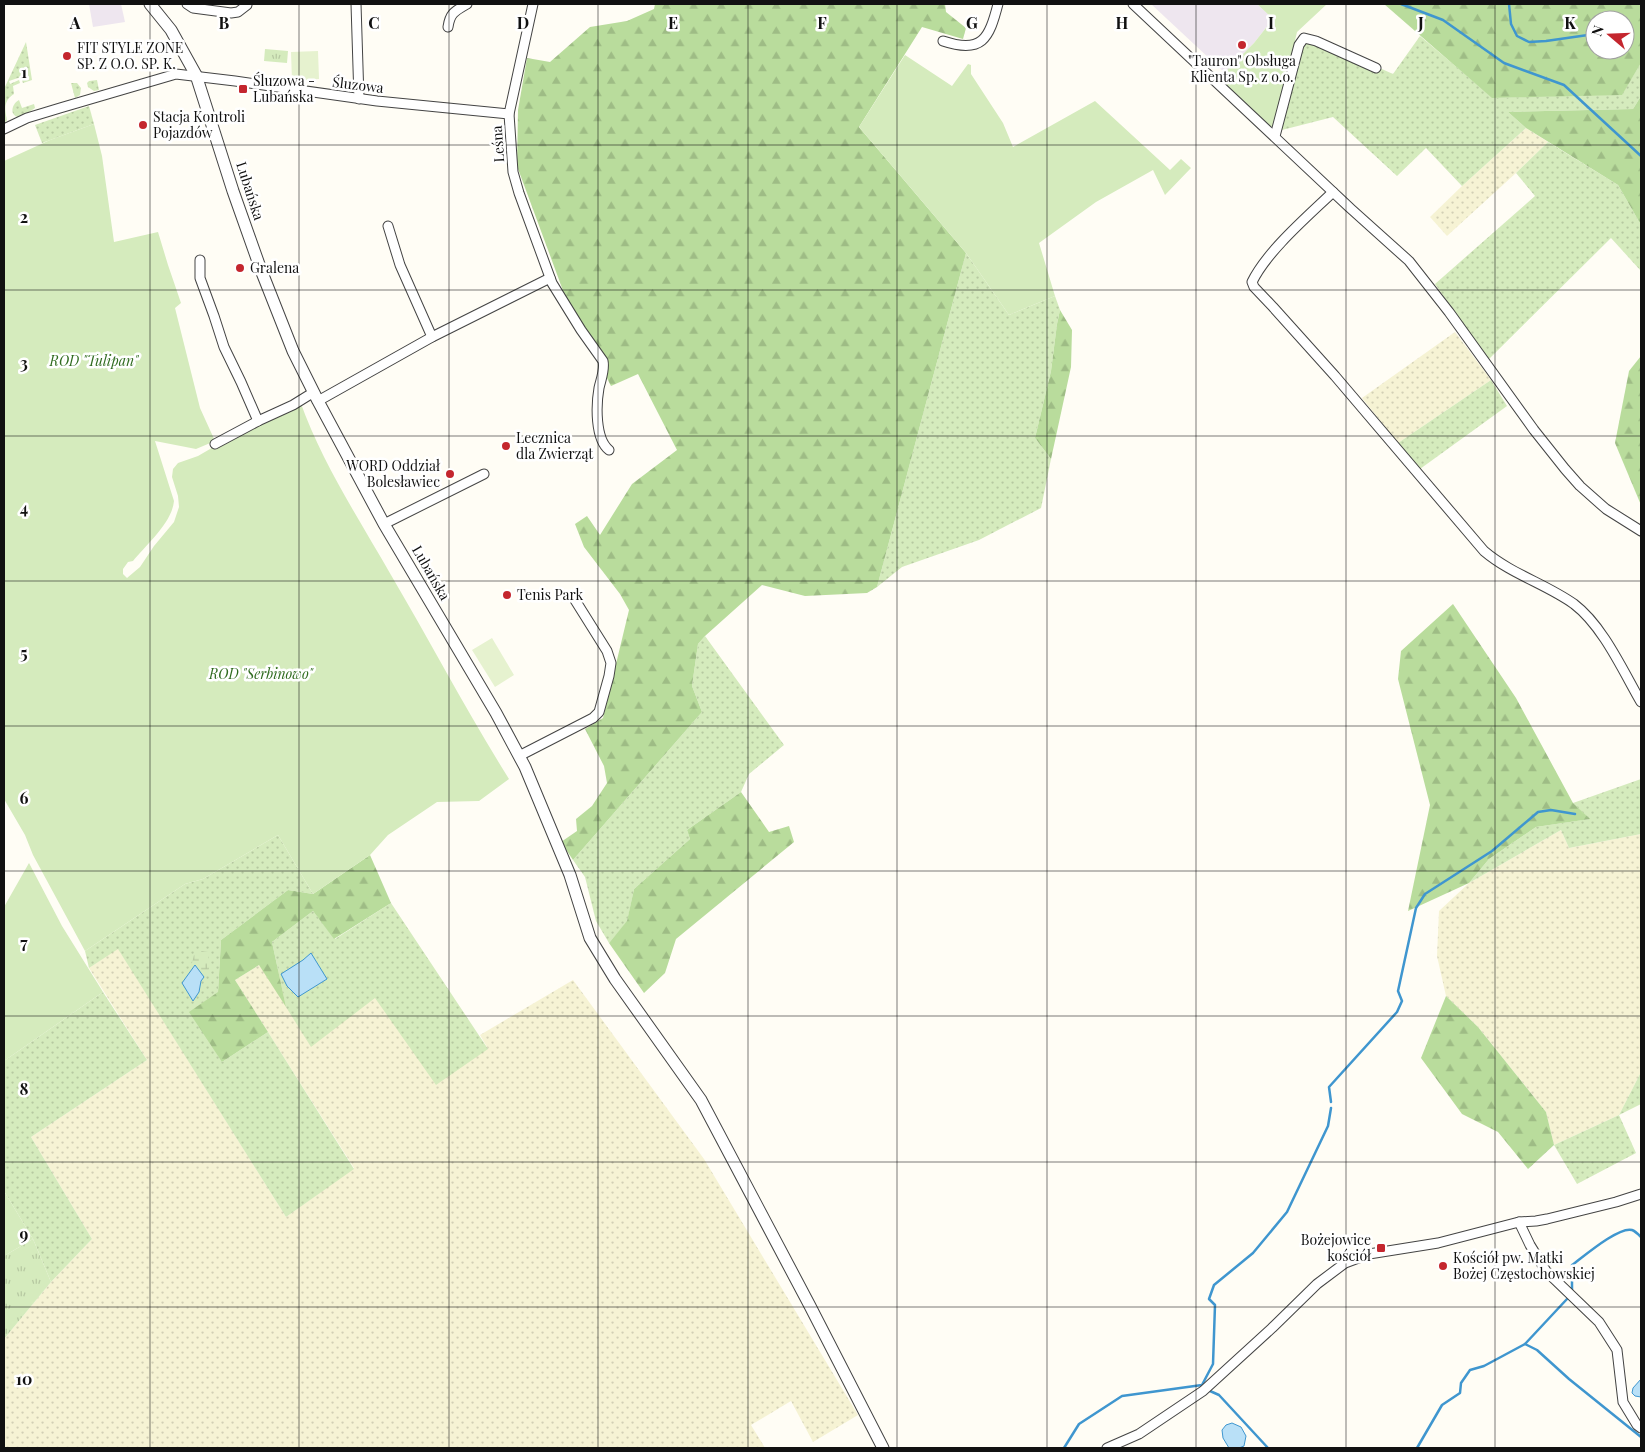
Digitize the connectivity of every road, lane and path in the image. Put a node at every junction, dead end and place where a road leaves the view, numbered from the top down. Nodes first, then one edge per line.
1 (150, 4) edge
2 (187, 4) edge
3 (246, 4) edge
4 (356, 4) edge
5 (466, 4) edge
6 (533, 4) edge
7 (998, 4) edge
8 (1133, 4) edge
9 (448, 27) dead end
10 (943, 41) dead end
11 (1376, 68) dead end
12 (196, 75) junction
13 (359, 99) junction
14 (509, 114) junction
15 (4, 129) edge
16 (1275, 136) junction
17 (1333, 192) junction
18 (388, 226) dead end
19 (200, 260) dead end
20 (550, 278) junction
21 (432, 337) junction
22 (316, 396) junction
23 (258, 421) junction
24 (215, 444) dead end
25 (609, 450) dead end
26 (484, 474) dead end
27 (384, 524) junction
28 (1641, 531) edge
29 (575, 600) dead end
30 (1641, 702) edge
31 (519, 756) junction
32 (1641, 1194) edge
33 (1519, 1222) junction
34 (1641, 1428) edge
35 (883, 1448) edge
36 (1107, 1448) edge

1 - 12 street, Lubańska
2 - 3 street
4 - 13 street
5 - 9 street
6 - 14 street, Leśna
7 - 10 street
8 - 16 street
11 - 16 street
12 - 13 street, Śluzowa
12 - 15 street, Śluzowa
12 - 22 street, Lubańska
13 - 14 street, Śluzowa
14 - 20 street, Leśna
16 - 17 street
17 - 28 street
17 - 30 street
18 - 21 street
19 - 23 street
20 - 21 street
20 - 25 street, Leśna
21 - 22 street
22 - 23 street
22 - 27 street, Lubańska
23 - 24 street
26 - 27 street
27 - 31 street, Lubańska
29 - 31 street
31 - 35 street, Lubańska
32 - 33 street
33 - 34 street
33 - 36 street

